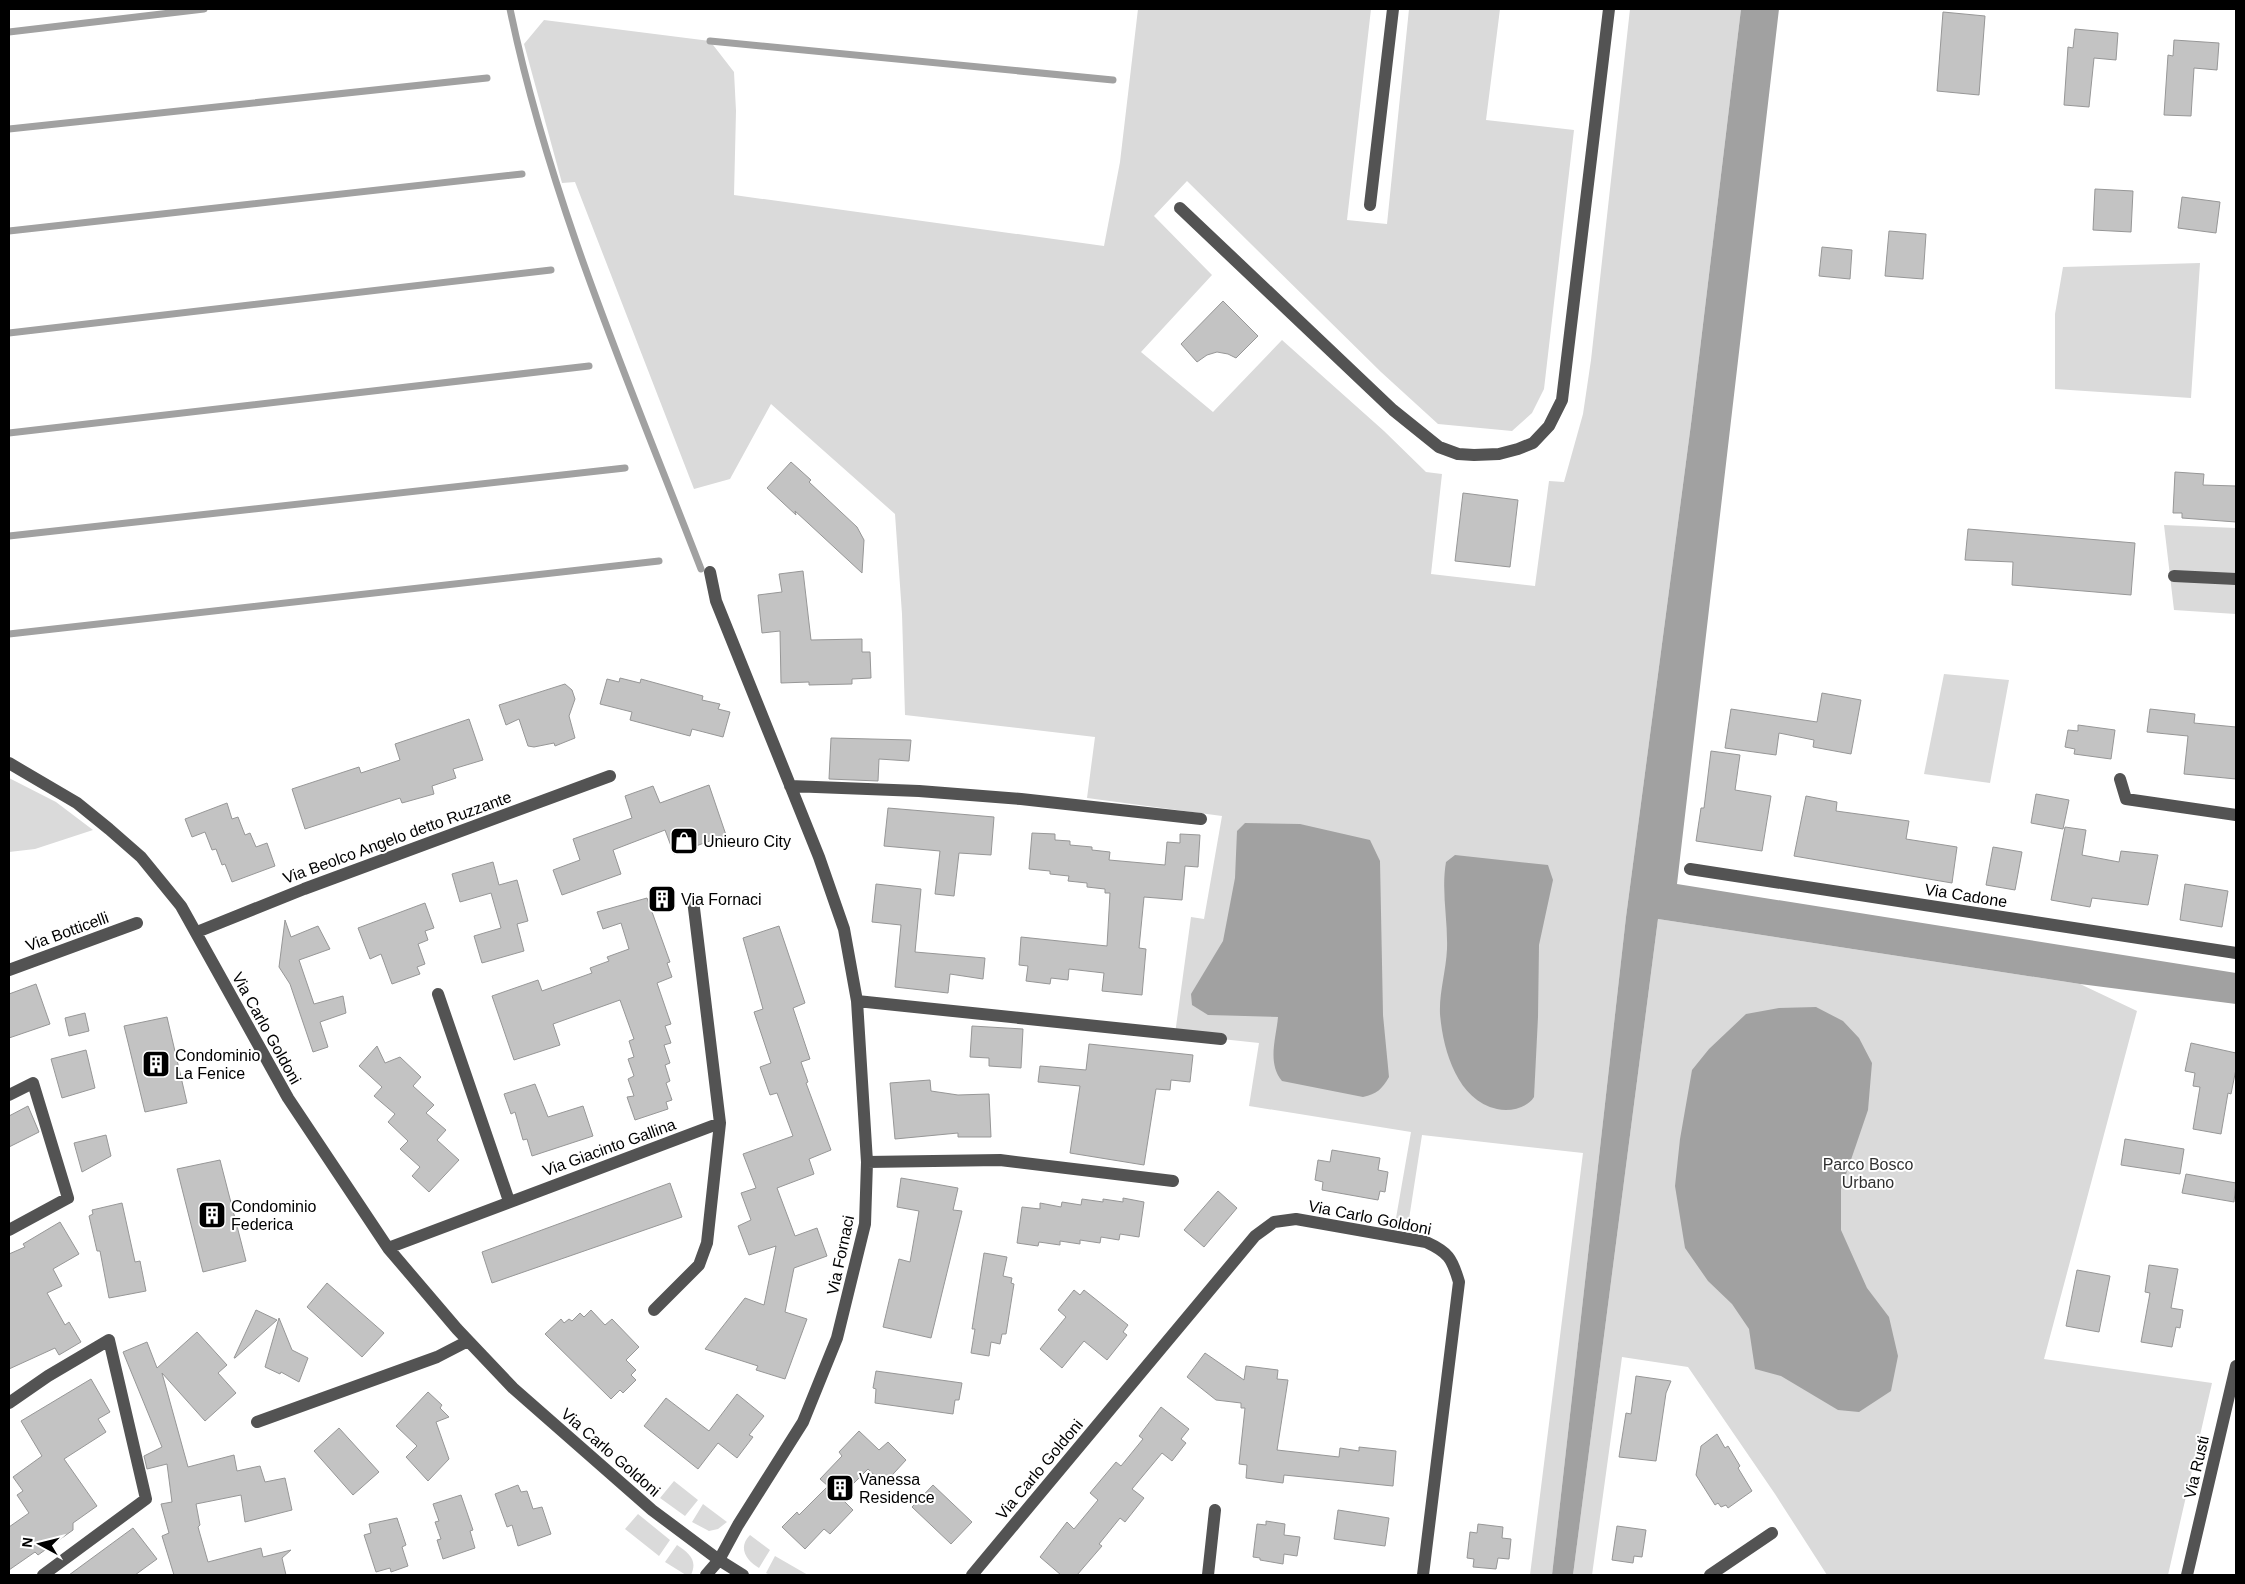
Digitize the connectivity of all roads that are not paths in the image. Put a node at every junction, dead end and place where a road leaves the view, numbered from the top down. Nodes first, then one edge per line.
1 (1394, 9) edge
2 (1609, 9) edge
3 (1370, 205) dead end
4 (1180, 208) dead end
5 (710, 572) dead end
6 (2174, 576) dead end
7 (2236, 579) edge
8 (9, 763) edge
9 (610, 776) dead end
10 (2120, 779) dead end
11 (790, 786) junction
12 (2236, 814) edge
13 (1201, 819) dead end
14 (1690, 869) dead end
15 (693, 900) dead end
16 (137, 923) dead end
17 (197, 932) junction
18 (2236, 953) edge
19 (9, 970) edge
20 (438, 994) dead end
21 (857, 1002) junction
22 (1221, 1039) dead end
23 (9, 1095) edge
24 (720, 1123) junction
25 (867, 1162) junction
26 (1172, 1182) dead end
27 (509, 1201) junction
28 (9, 1230) edge
29 (388, 1248) junction
30 (654, 1310) dead end
31 (468, 1341) junction
32 (2236, 1366) edge
33 (9, 1403) edge
34 (257, 1422) dead end
35 (1215, 1510) dead end
36 (1772, 1533) dead end
37 (719, 1560) junction
38 (43, 1575) edge
39 (706, 1575) edge
40 (743, 1575) edge
41 (972, 1575) edge
42 (1208, 1575) edge
43 (1423, 1575) edge
44 (1710, 1575) edge
45 (2188, 1575) edge

1 - 3 street
2 - 4 street
5 - 11 street, Via Fornaci
6 - 7 street
8 - 17 street, Via Carlo Goldoni
9 - 17 street, Via Beolco Angelo detto Ruzzante
10 - 12 street
11 - 13 street
11 - 21 street, Via Fornaci
14 - 18 street, Via Cadone
15 - 24 street
16 - 19 street, Via Botticelli
17 - 29 street, Via Carlo Goldoni
20 - 27 street
21 - 22 street
21 - 25 street, Via Fornaci
23 - 28 street
24 - 27 street, Via Giacinto Gallina
24 - 30 street
25 - 26 street
25 - 37 street, Via Fornaci
27 - 29 street, Via Giacinto Gallina
29 - 31 street, Via Carlo Goldoni
31 - 34 street
31 - 37 street, Via Carlo Goldoni
32 - 45 street, Via Rusti
33 - 38 street
35 - 42 street
36 - 44 street
37 - 39 street, Via Fornaci
37 - 40 street, Via Carlo Goldoni
41 - 43 street, Via Carlo Goldoni

